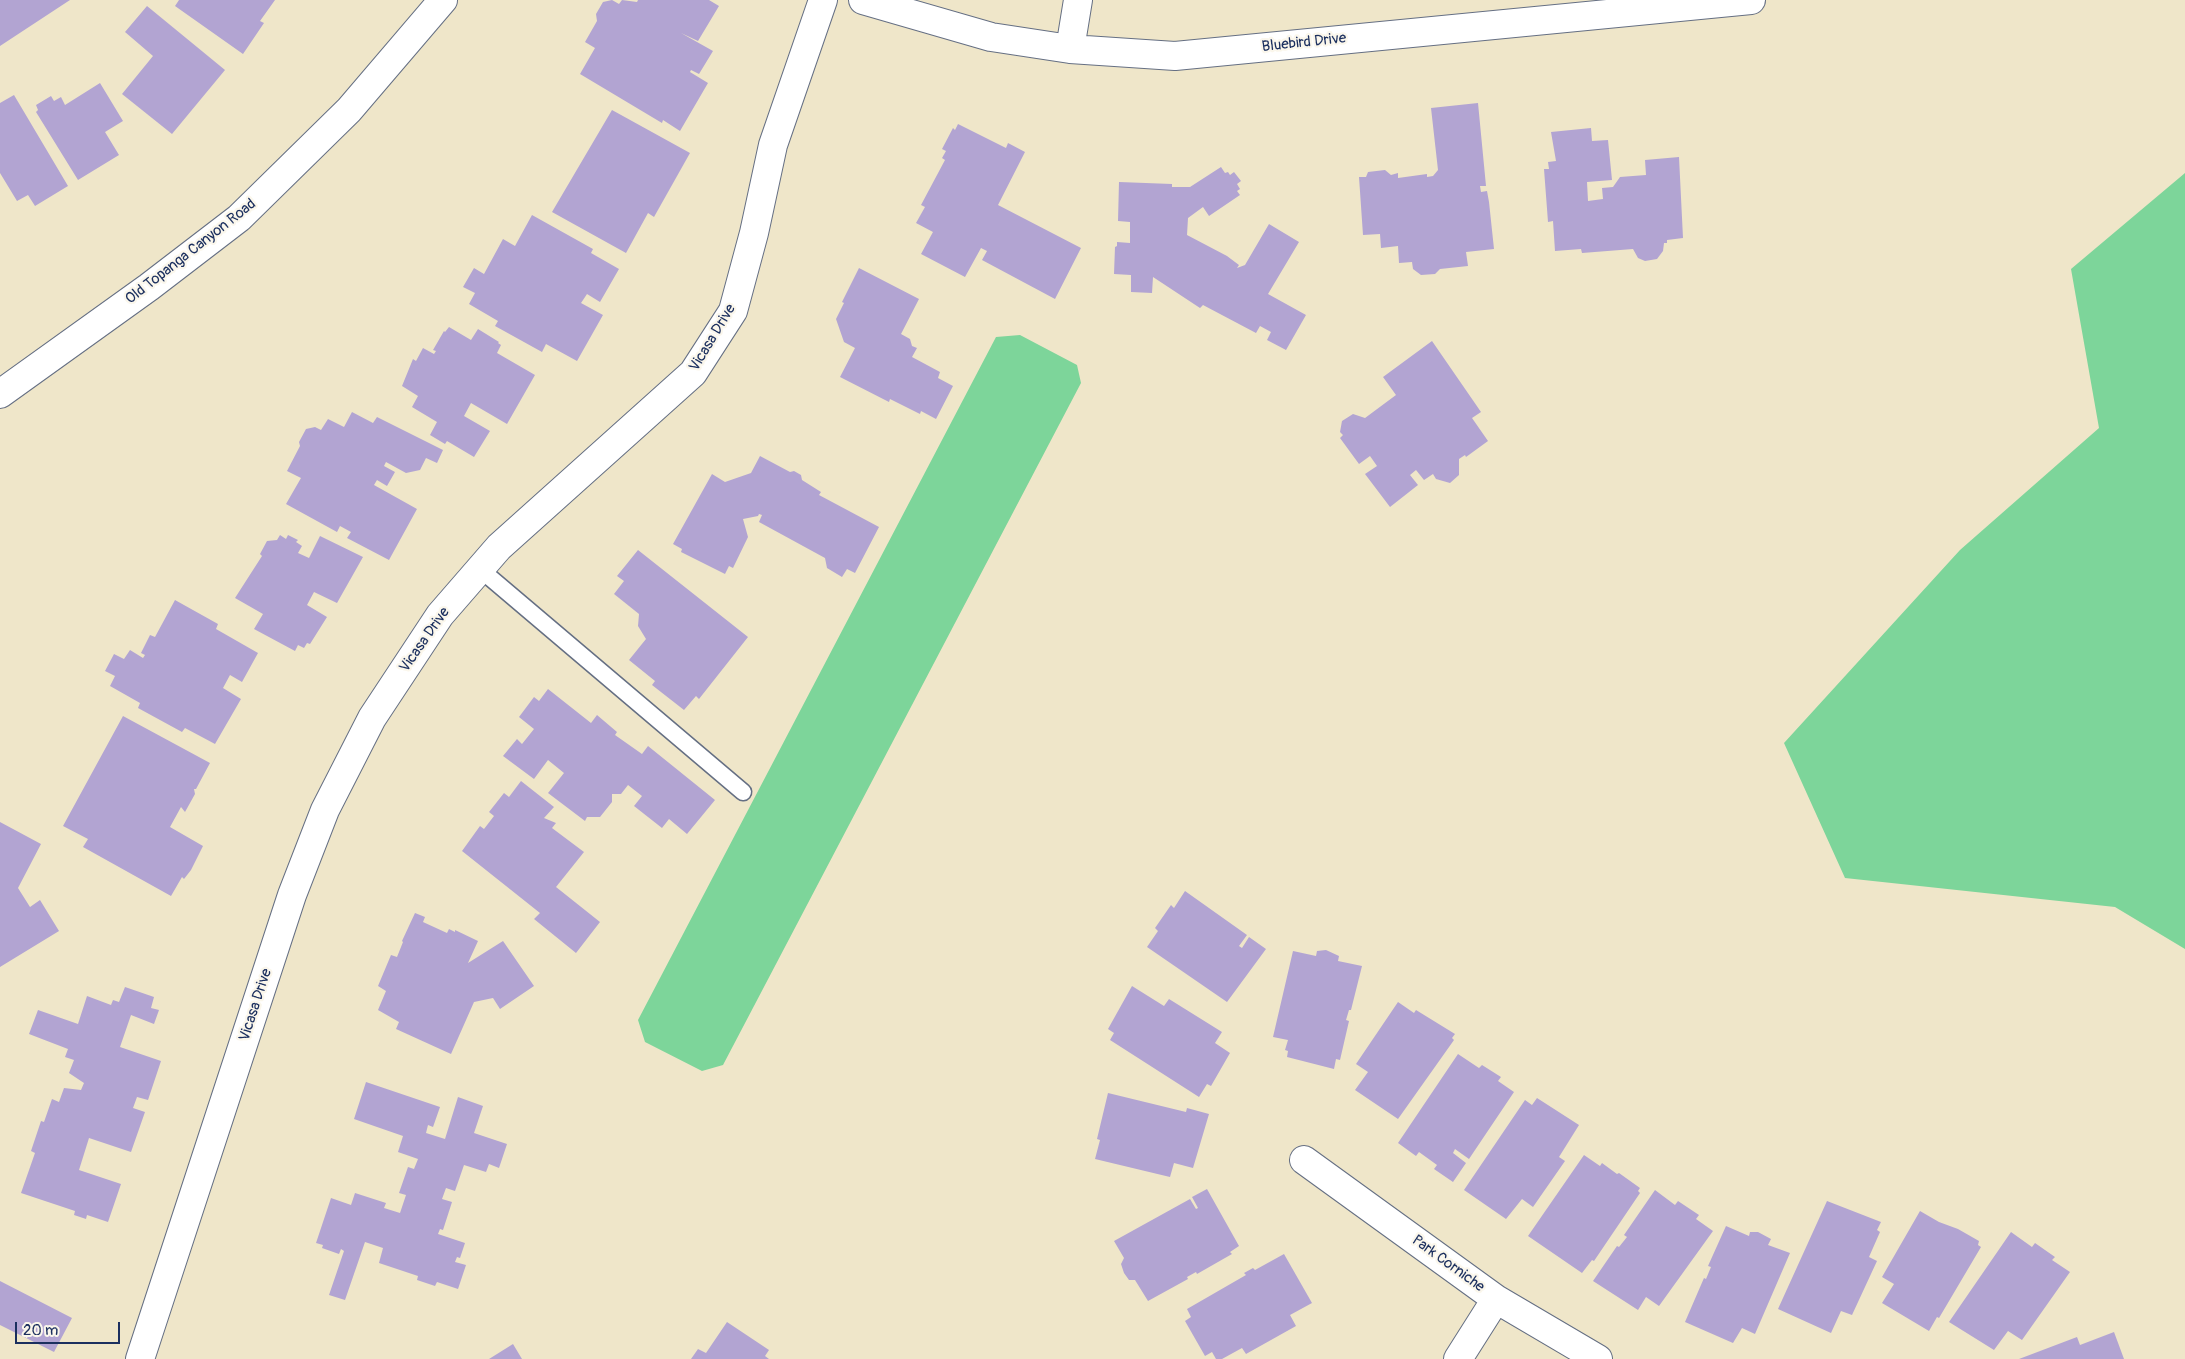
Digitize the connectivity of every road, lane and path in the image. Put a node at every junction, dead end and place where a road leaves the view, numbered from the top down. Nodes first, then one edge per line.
1 (443, 0) edge
2 (823, 0) edge
3 (863, 0) edge
4 (1078, 0) edge
5 (1751, 0) edge
6 (1070, 49) junction
7 (0, 394) edge
8 (480, 569) junction
9 (743, 792) dead end
10 (1304, 1160) dead end
11 (1496, 1299) junction
12 (140, 1359) edge
13 (1458, 1359) edge
14 (1598, 1359) edge

1 - 7 street, Old Topanga Canyon Road
2 - 8 street, Vicasa Drive
3 - 6 street, Bluebird Drive
4 - 6 street
5 - 6 street, Bluebird Drive
8 - 9 lane
8 - 12 street, Vicasa Drive
10 - 11 street, Park Corniche
11 - 13 street
11 - 14 street, Park Corniche

